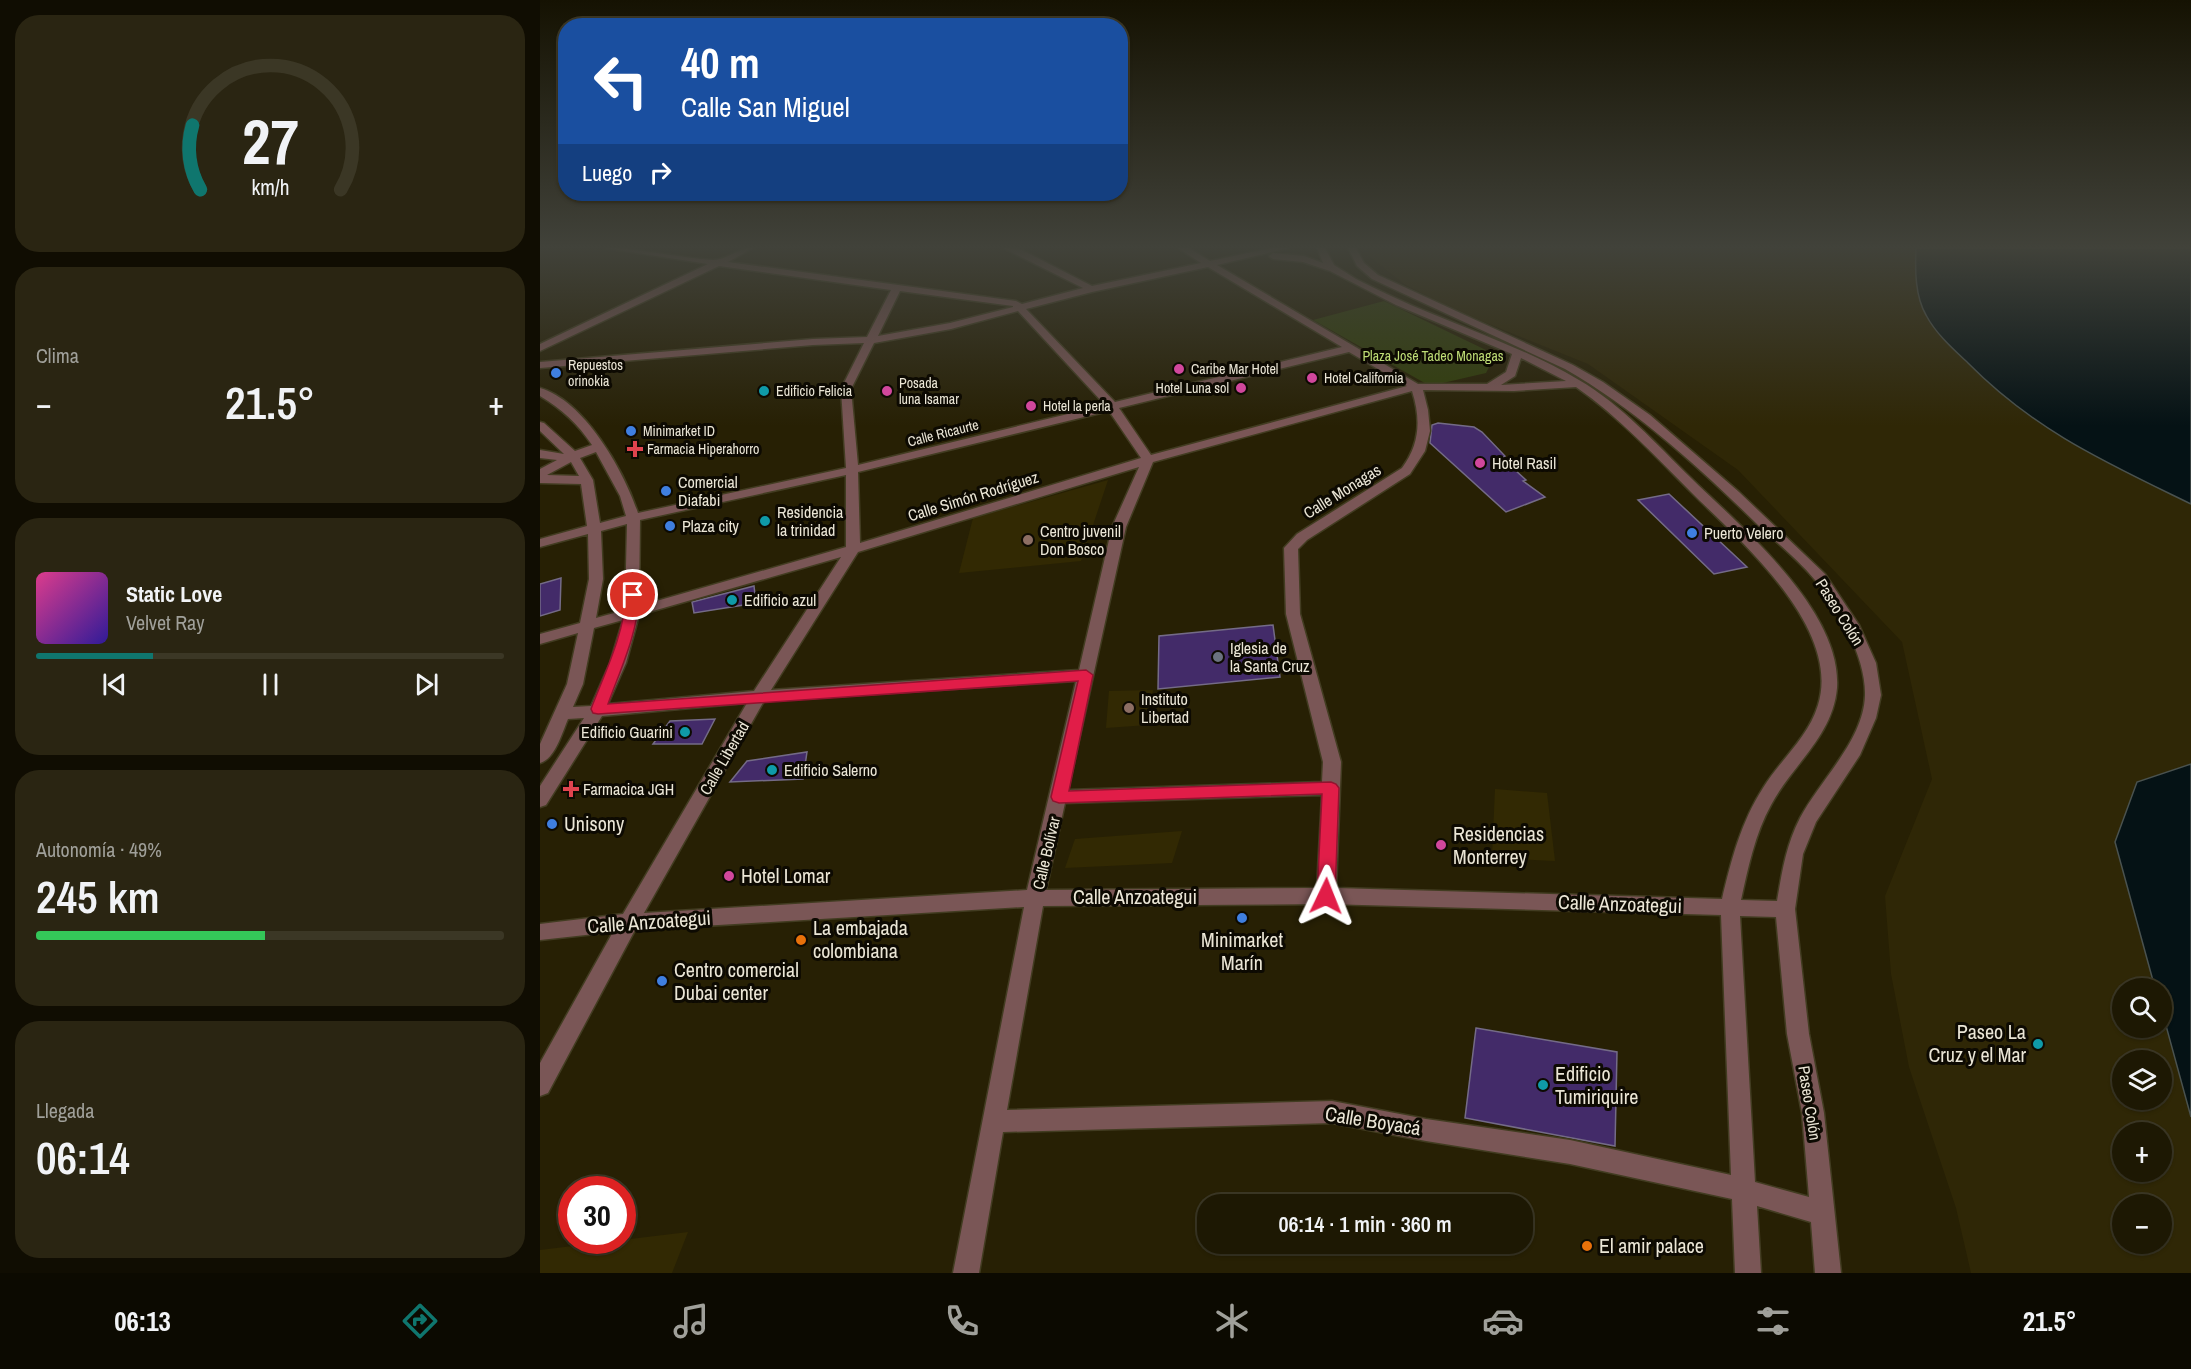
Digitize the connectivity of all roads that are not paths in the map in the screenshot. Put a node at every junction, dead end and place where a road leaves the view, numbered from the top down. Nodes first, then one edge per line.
1 (627, 307) edge
2 (887, 307) edge
3 (1015, 307) edge
4 (1021, 307) edge
5 (1282, 307) edge
6 (1406, 307) edge
7 (1442, 307) edge
8 (872, 340) junction
9 (540, 348) edge
10 (1352, 348) junction
11 (1516, 353) junction
12 (540, 365) edge
13 (1578, 384) junction
14 (1489, 386) junction
15 (1416, 387) junction
16 (540, 391) edge
17 (1112, 406) junction
18 (540, 424) edge
19 (599, 447) junction
20 (540, 454) edge
21 (570, 457) junction
22 (1148, 460) junction
23 (852, 470) junction
24 (540, 474) edge
25 (540, 479) edge
26 (587, 480) junction
27 (633, 518) junction
28 (594, 528) junction
29 (540, 543) edge
30 (853, 549) junction
31 (632, 614) junction
32 (587, 626) junction
33 (540, 639) edge
34 (1086, 675) junction
35 (759, 696) junction
36 (598, 709) junction
37 (561, 714) junction
38 (540, 757) edge
39 (1331, 788) junction
40 (1059, 797) junction
41 (540, 800) edge
42 (1326, 896) junction
43 (1035, 898) junction
44 (1730, 907) junction
45 (1785, 909) junction
46 (629, 922) junction
47 (540, 932) edge
48 (540, 1085) edge
49 (995, 1121) junction
50 (1745, 1191) junction
51 (1823, 1213) junction
52 (966, 1273) edge
53 (1748, 1273) edge
54 (1828, 1273) edge

1 - 9 street
2 - 8 street
3 - 8 street
4 - 17 street
5 - 10 street
6 - 11 street, Paseo Colón
7 - 45 street, Paseo Colón
8 - 12 street
8 - 23 street
10 - 15 street
10 - 17 street, Calle Ricaurte
11 - 13 street, Paseo Colón
11 - 14 street
13 - 14 street, Calle Simón Rodríguez
13 - 44 street, Paseo Colón
14 - 15 street, Calle Simón Rodríguez
15 - 22 street, Calle Simón Rodríguez
15 - 39 street, Calle Monagas
16 - 19 street
17 - 22 street
17 - 23 street, Calle Ricaurte
18 - 21 street
19 - 21 street
19 - 27 street
20 - 21 street
21 - 24 street
21 - 26 street
22 - 30 street, Calle Simón Rodríguez
22 - 34 street, Calle Bolívar
23 - 27 street, Calle Ricaurte
23 - 30 street
25 - 26 street
26 - 28 street
27 - 28 street, Calle Ricaurte
27 - 31 street
28 - 29 street, Calle Ricaurte
28 - 32 street
30 - 31 street, Calle Simón Rodríguez
30 - 35 street, Calle Libertad
31 - 32 street, Calle Simón Rodríguez
31 - 36 street
32 - 33 street, Calle Simón Rodríguez
32 - 37 street
34 - 35 street
34 - 40 street, Calle Bolívar
35 - 36 street
35 - 46 street, Calle Libertad
36 - 37 street
36 - 41 street
37 - 38 street
39 - 40 street
39 - 42 street, Calle Monagas
40 - 43 street, Calle Bolívar
42 - 43 street, Calle Anzoategui
42 - 44 street, Calle Anzoategui
43 - 46 street, Calle Anzoategui
43 - 49 street, Calle Bolívar
44 - 45 street, Calle Anzoategui
44 - 50 street, Paseo Colón
45 - 51 street, Paseo Colón
46 - 47 street, Calle Anzoategui
46 - 48 street, Calle Libertad
49 - 50 street, Calle Boyacá
49 - 52 street, Calle Bolívar
50 - 51 street, Calle Boyacá
50 - 53 street, Paseo Colón
51 - 54 street, Paseo Colón

